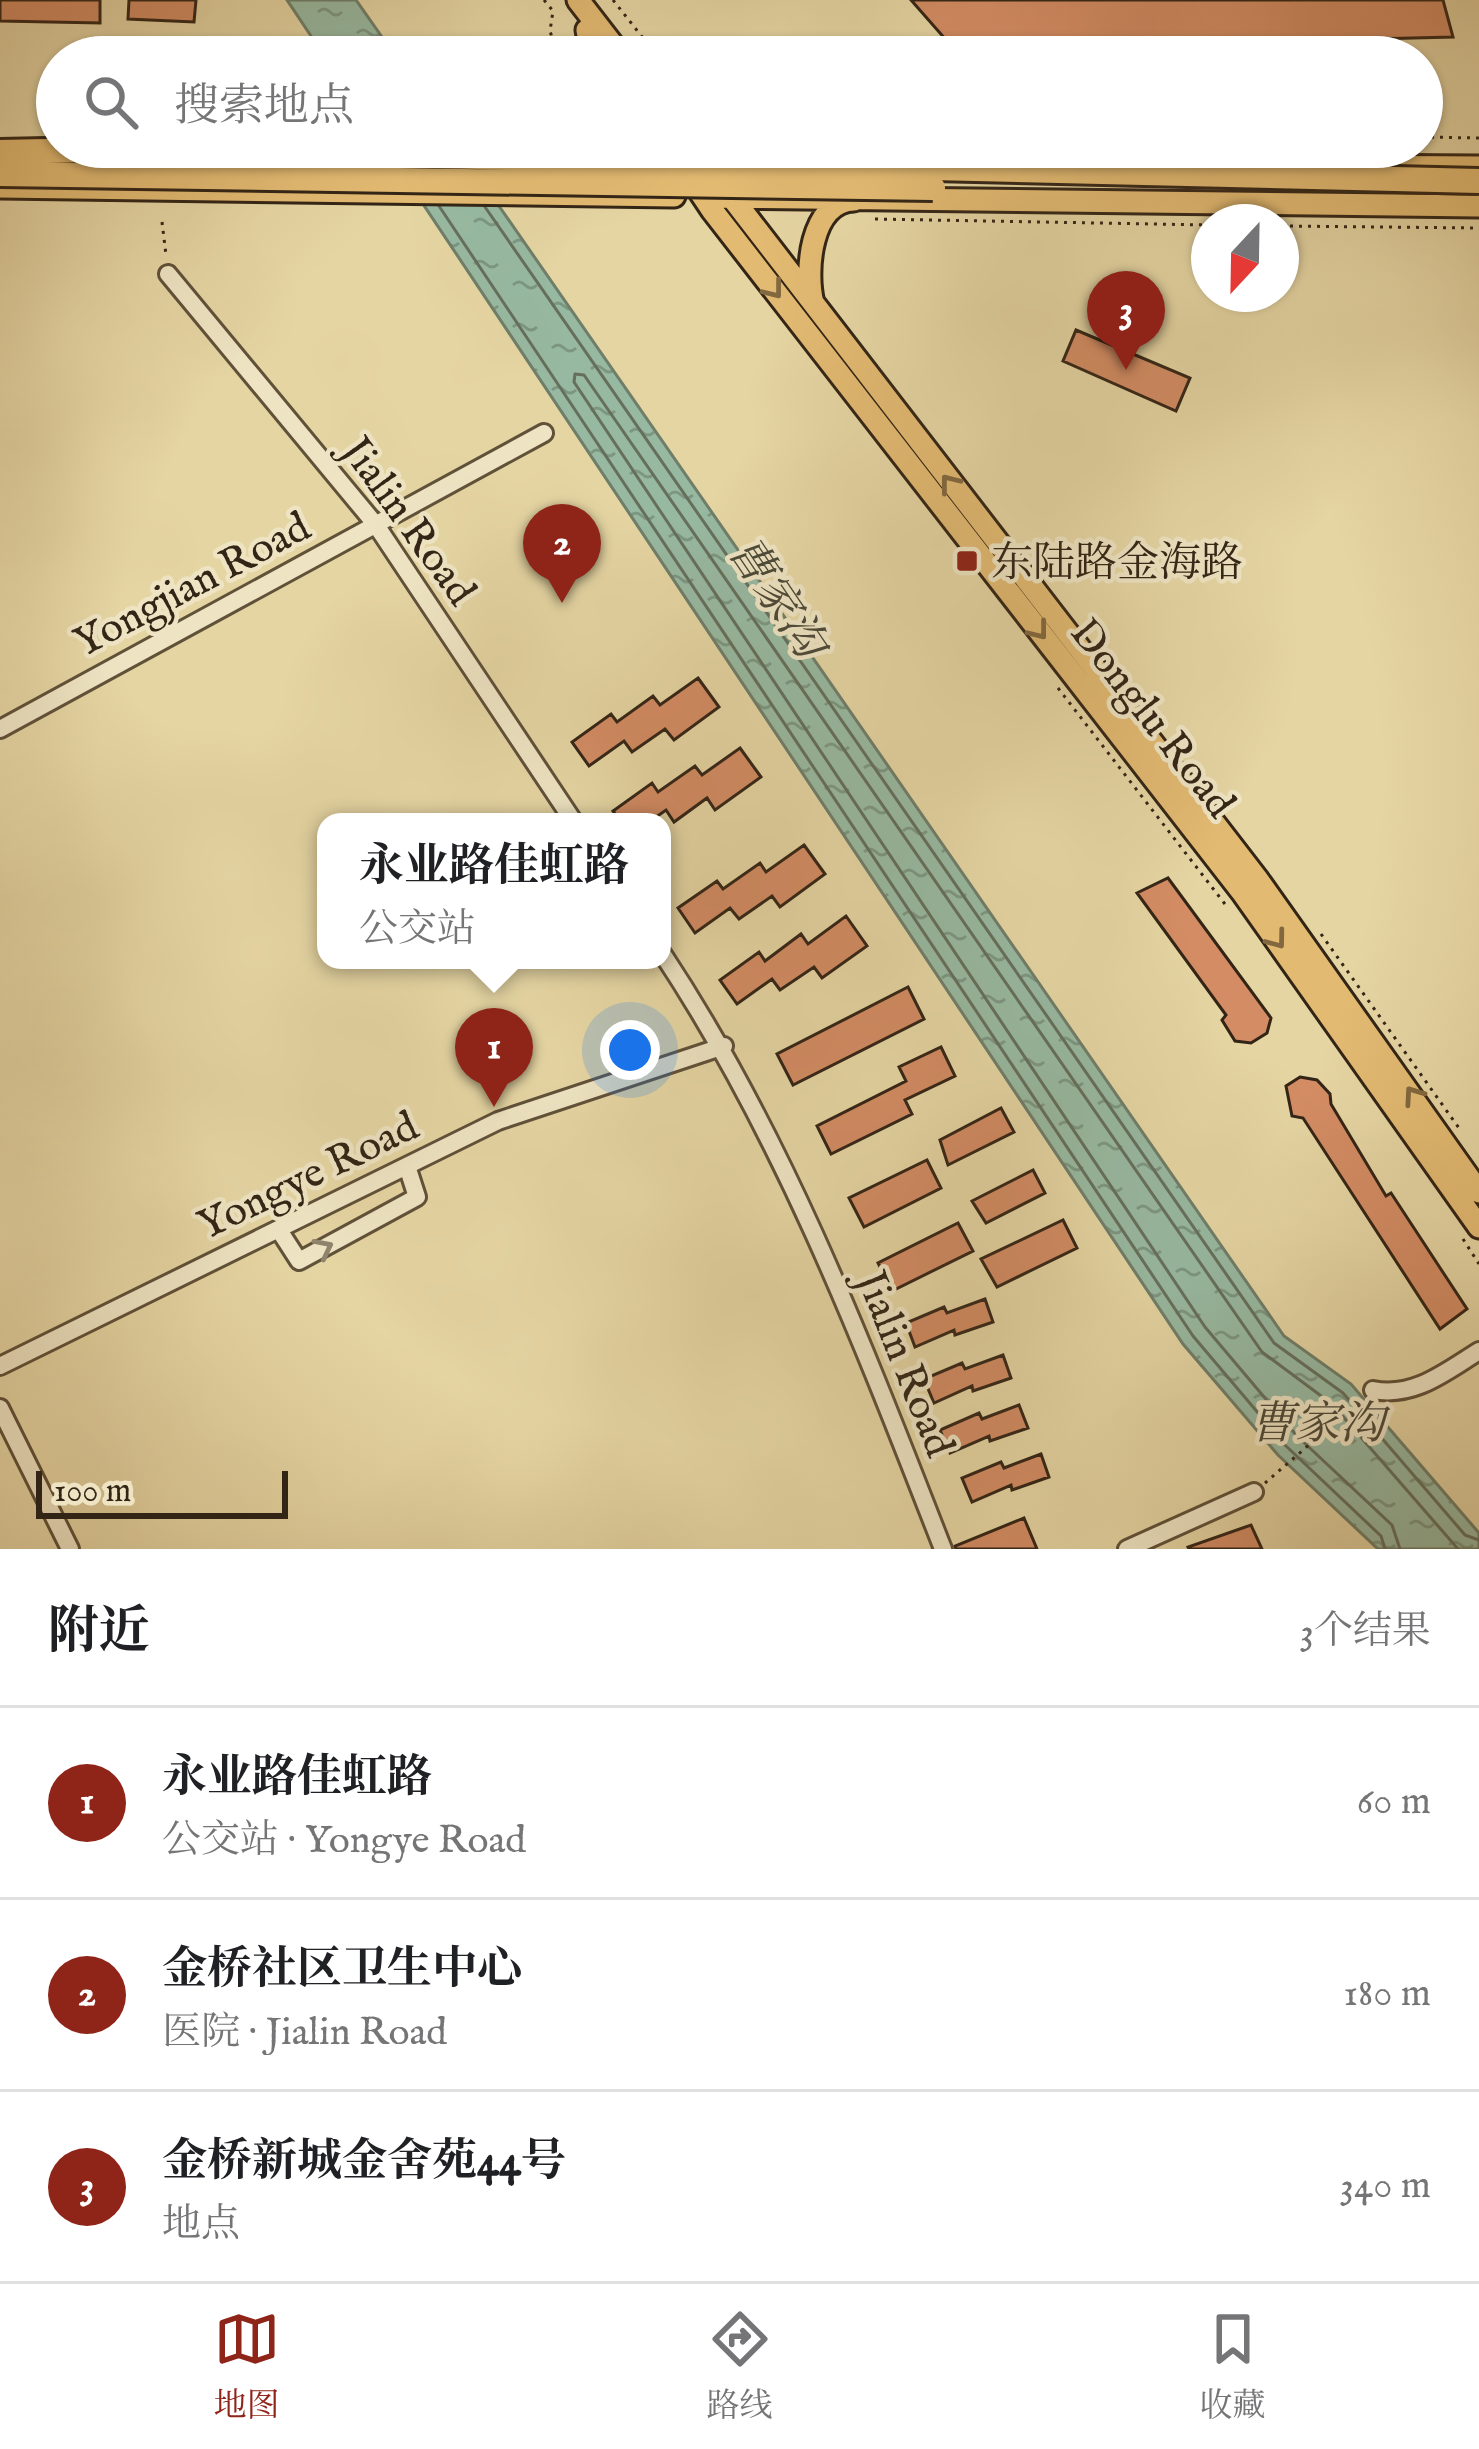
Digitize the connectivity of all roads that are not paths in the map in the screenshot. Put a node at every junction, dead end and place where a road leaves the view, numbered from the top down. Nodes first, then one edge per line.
1 (564, 0) edge
2 (578, 0) edge
3 (587, 30) junction
4 (588, 36) edge
5 (592, 36) edge
6 (606, 36) edge
7 (36, 141) edge
8 (0, 142) edge
9 (0, 152) edge
10 (36, 152) edge
11 (1443, 167) edge
12 (1479, 167) edge
13 (684, 168) edge
14 (708, 168) edge
15 (789, 168) edge
16 (826, 168) edge
17 (879, 171) junction
18 (0, 174) edge
19 (1479, 181) edge
20 (0, 187) edge
21 (703, 196) junction
22 (728, 196) junction
23 (1479, 196) edge
24 (878, 200) junction
25 (1479, 206) edge
26 (168, 274) road end
27 (814, 309) junction
28 (544, 433) dead end
29 (376, 525) junction
30 (0, 729) edge
31 (568, 813) edge
32 (671, 966) edge
33 (724, 1046) junction
34 (407, 1166) junction
35 (1479, 1192) edge
36 (279, 1230) junction
37 (1470, 1232) edge
38 (1479, 1351) edge
39 (0, 1366) edge
40 (1372, 1390) road end
41 (0, 1408) edge
42 (1254, 1492) road end
43 (70, 1549) edge
44 (943, 1549) edge
45 (1126, 1549) edge

1 - 3 main road
2 - 6 main road
3 - 4 main road
3 - 5 main road
7 - 8 main road
9 - 10 highway, bridge
11 - 12 main road
13 - 21 main road, Donglu Road
14 - 22 main road, Donglu Road
15 - 17 highway, bridge
16 - 17 highway, bridge
17 - 19 highway, bridge
18 - 23 highway, bridge
20 - 21 main road
21 - 22 main road
21 -> 37 main road, Donglu Road
22 - 24 main road
22 - 27 main road, Donglu Road
24 - 25 main road
24 - 27 main road
26 - 29 street, Jialin Road
35 -> 27 main road, Donglu Road
28 - 29 street, Yongjian Road
29 - 30 street, Yongjian Road
29 - 31 street, Jialin Road
32 - 33 street, Jialin Road
33 - 34 street, Yongye Road
33 - 44 street, Jialin Road
34 - 36 street, Yongye Road
36 -> 34 street
36 - 39 street, Yongye Road
38 - 40 street
41 - 43 street
42 - 45 street

